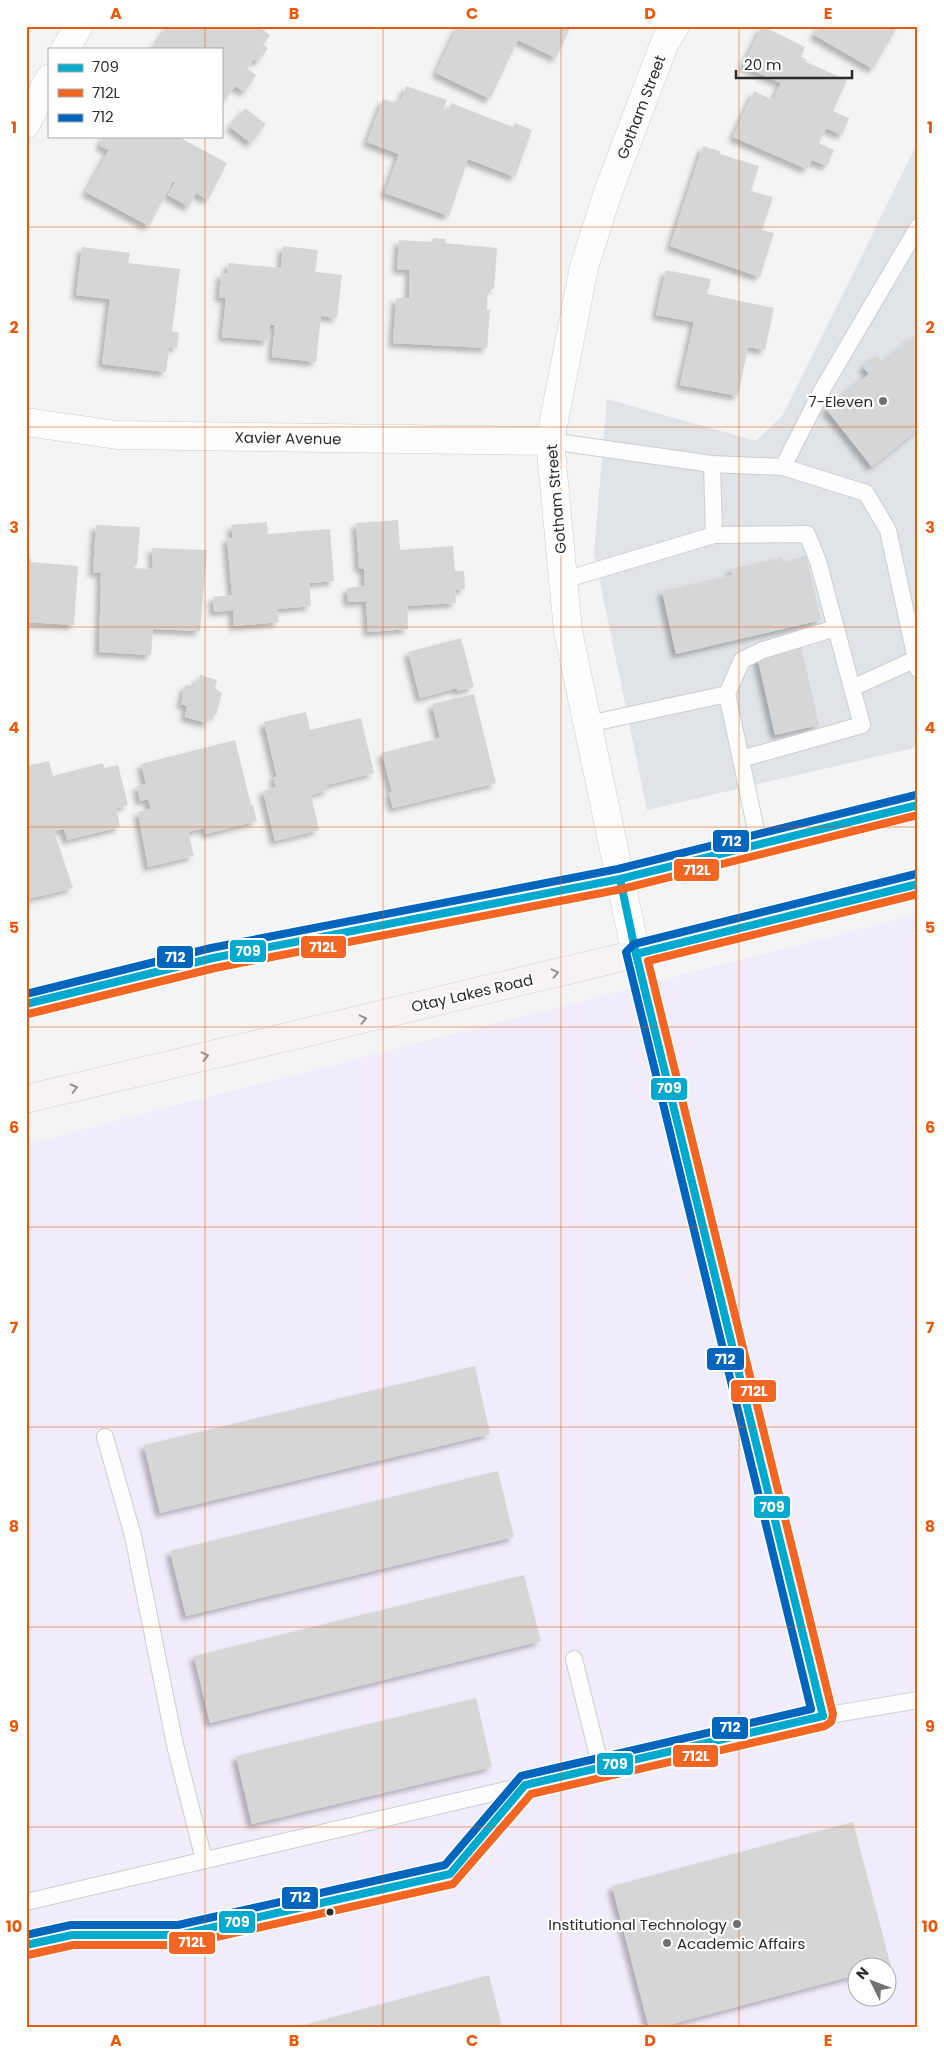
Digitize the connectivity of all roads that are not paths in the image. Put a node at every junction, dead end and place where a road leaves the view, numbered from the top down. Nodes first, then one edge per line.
1 (79, 26) edge
2 (675, 26) edge
3 (66, 48) edge
4 (48, 81) edge
5 (26, 124) edge
6 (918, 227) edge
7 (26, 422) edge
8 (550, 441) junction
9 (712, 464) junction
10 (783, 467) junction
11 (714, 535) junction
12 (564, 580) junction
13 (836, 628) junction
14 (917, 664) edge
15 (852, 688) junction
16 (727, 694) junction
17 (588, 724) junction
18 (741, 759) junction
19 (918, 805) edge
20 (759, 844) junction
21 (620, 879) junction
22 (918, 884) edge
23 (636, 954) junction
24 (26, 1004) edge
25 (26, 1099) edge
26 (105, 1437) dead end
27 (574, 1659) dead end
28 (918, 1700) edge
29 (823, 1716) junction
30 (600, 1768) junction
31 (525, 1786) junction
32 (204, 1860) junction
33 (26, 1902) edge
34 (26, 1945) edge

1 - 3 street
2 - 8 street, Gotham Street
4 - 5 street
6 - 10 lane
7 - 8 street, Xavier Avenue
8 - 9 lane
8 - 12 street, Gotham Street
9 - 10 lane
9 - 11 lane
10 - 14 lane
11 - 12 lane
11 - 13 lane
12 - 17 street, Gotham Street
13 - 15 lane
13 - 16 lane
14 - 15 lane
15 - 18 lane
16 - 17 lane
16 - 18 lane
17 - 21 street, Gotham Street
18 - 20 lane
19 - 20 main road
20 - 21 main road
21 - 23 street, Gotham Street
21 - 24 main road
22 - 23 main road, Otay Lakes Road
25 -> 23 main road, Otay Lakes Road
23 - 29 lane
26 - 32 lane
27 - 30 lane
28 - 29 lane
29 - 30 lane
30 - 31 lane
31 - 32 lane
31 - 34 lane
32 - 33 lane

